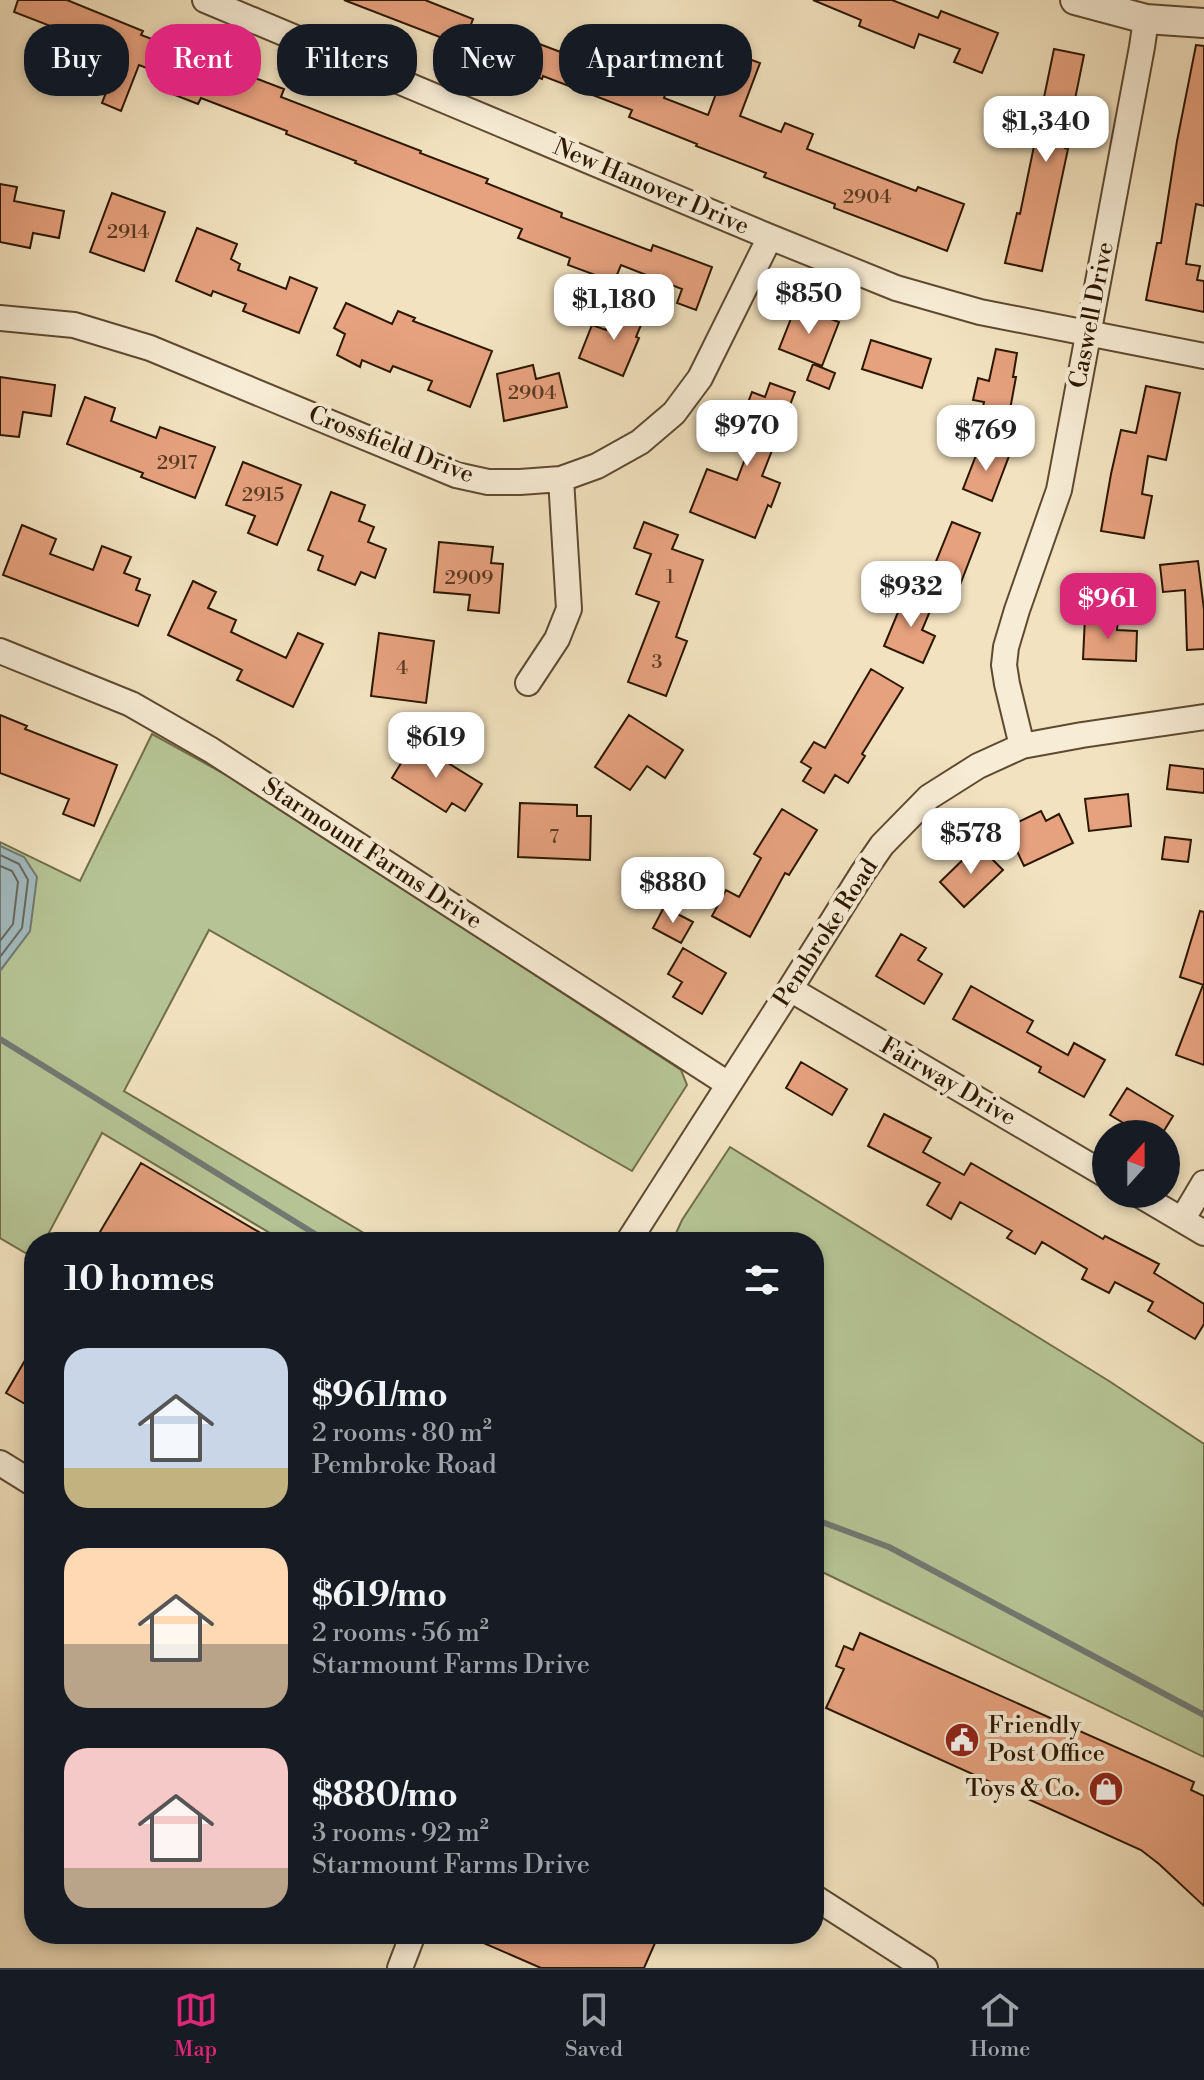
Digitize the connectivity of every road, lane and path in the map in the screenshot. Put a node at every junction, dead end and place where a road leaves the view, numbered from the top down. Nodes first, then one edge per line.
1 (205, 0) edge
2 (1075, 0) edge
3 (1146, 19) junction
4 (1204, 23) edge
5 (770, 237) junction
6 (0, 318) edge
7 (1089, 334) junction
8 (1204, 356) edge
9 (561, 479) junction
10 (0, 651) edge
11 (528, 683) dead end
12 (1204, 717) edge
13 (1022, 746) junction
14 (790, 989) junction
15 (728, 1084) junction
16 (1092, 1167) edge
17 (1204, 1183) edge
18 (1162, 1208) edge
19 (1182, 1220) junction
20 (634, 1232) edge
21 (1204, 1233) edge
22 (0, 1463) edge
23 (24, 1478) edge
24 (824, 1903) edge
25 (409, 1944) edge
26 (400, 1968) edge
27 (925, 1968) edge

1 - 5 street, New Hanover Drive
2 - 3 street
3 - 4 street
3 - 7 street, Caswell Drive
5 - 7 street, New Hanover Drive
5 - 9 street, Crossfield Drive
6 - 9 street, Crossfield Drive
7 - 8 street, New Hanover Drive
7 - 13 street, Caswell Drive
9 - 11 street
10 - 15 street, Starmount Farms Drive
12 - 13 street, Pembroke Road
13 - 14 street, Pembroke Road
14 - 15 street, Pembroke Road
14 - 16 street, Fairway Drive
15 - 20 street, Pembroke Road
17 - 19 street
18 - 19 street
19 - 21 street
22 - 23 street
24 - 27 street
25 - 26 street

